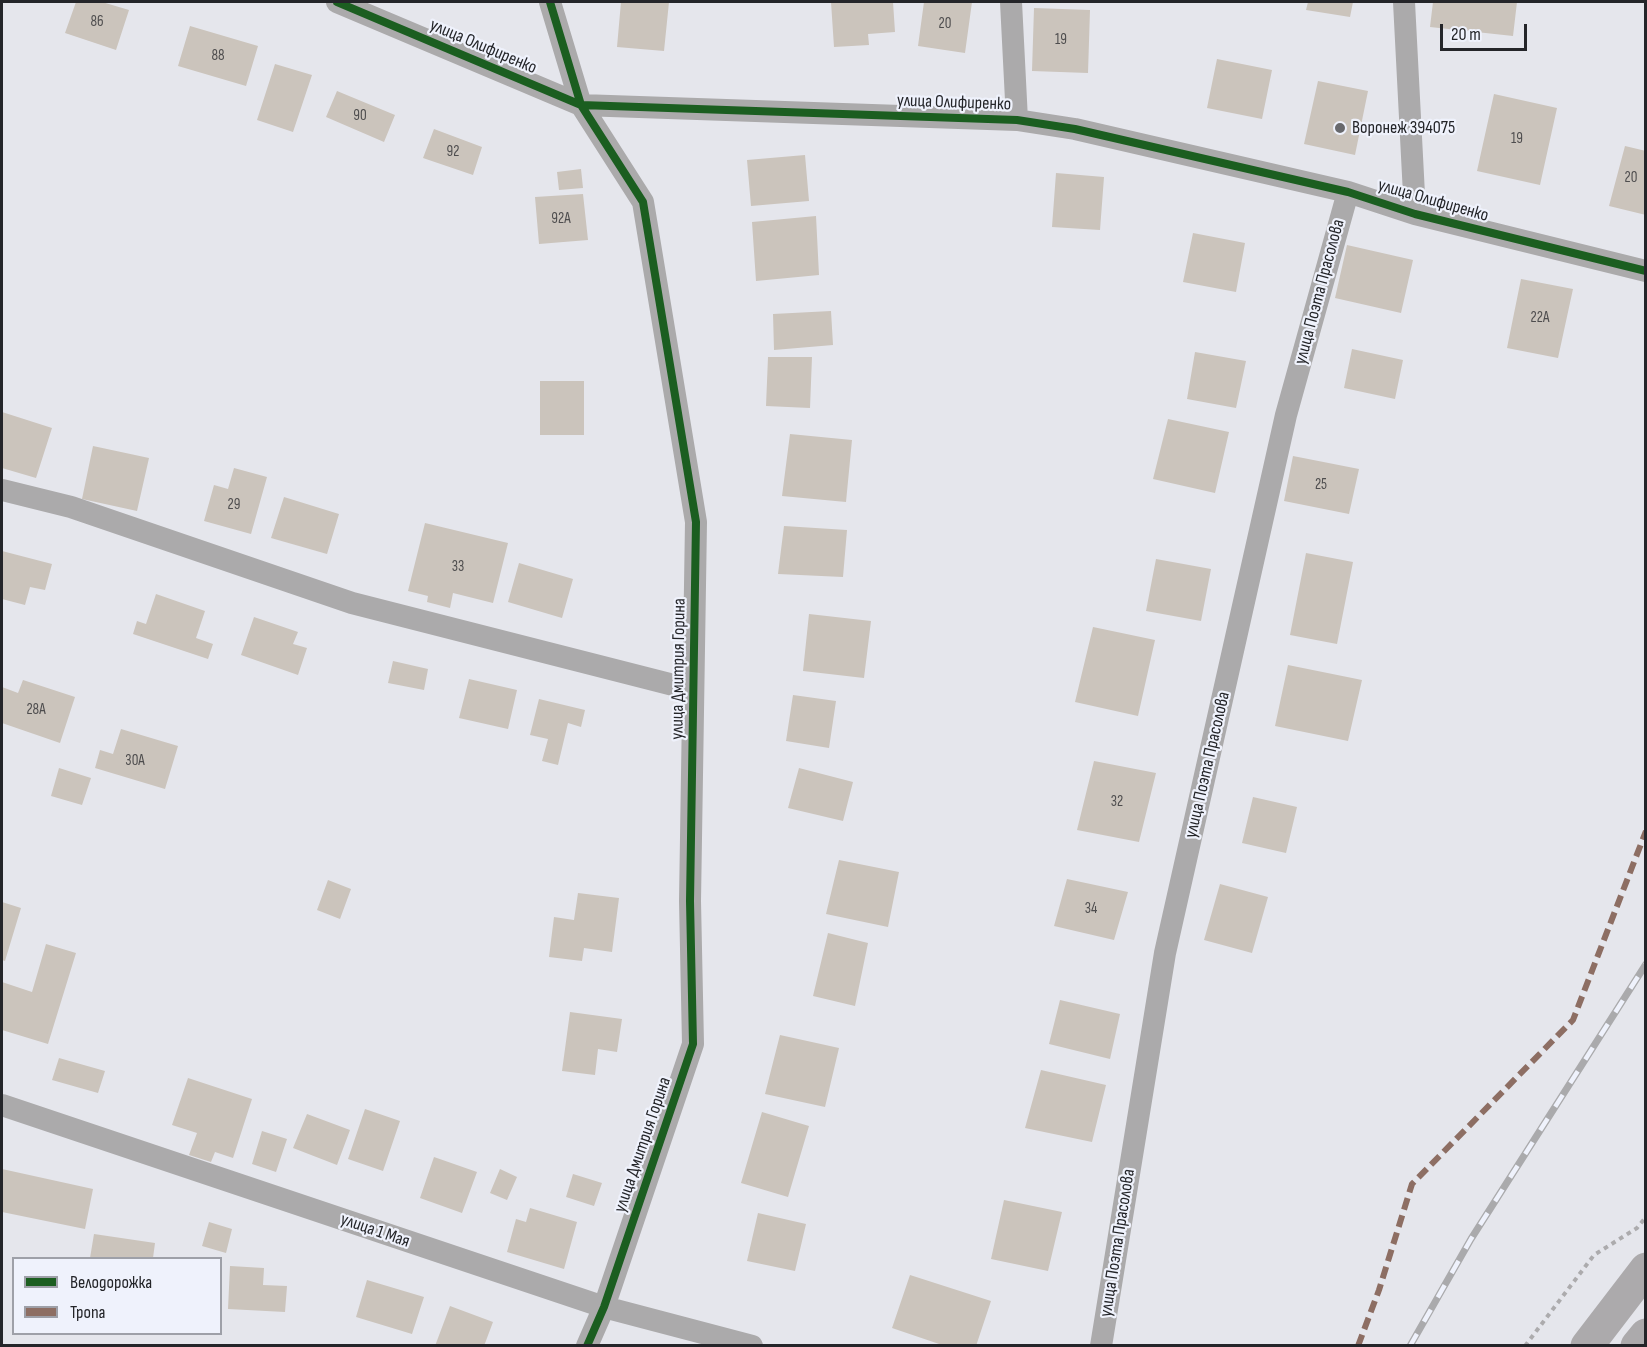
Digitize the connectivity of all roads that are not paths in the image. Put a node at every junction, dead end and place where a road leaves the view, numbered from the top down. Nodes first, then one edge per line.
1 (337, 2) edge
2 (550, 2) edge
3 (1011, 2) edge
4 (1404, 2) edge
5 (582, 105) junction
6 (1017, 120) junction
7 (1348, 192) junction
8 (1415, 214) junction
9 (1646, 271) edge
10 (2, 490) edge
11 (693, 690) junction
12 (2, 1105) edge
13 (1646, 1269) edge
14 (604, 1307) junction
15 (1646, 1335) edge
16 (587, 1346) edge
17 (752, 1346) edge
18 (1101, 1346) edge
19 (1587, 1346) edge
20 (1637, 1346) edge

1 - 5 street, улица Олифиренко
2 - 5 street, улица Дмитрия Горина
3 - 6 street
4 - 8 street
5 - 6 street, улица Олифиренко
5 - 11 street, улица Дмитрия Горина
6 - 7 street, улица Олифиренко
7 - 8 street, улица Олифиренко
7 - 18 street, улица Поэта Прасолова
8 - 9 street, улица Олифиренко
10 - 11 street
11 - 14 street, улица Дмитрия Горина
12 - 14 street, улица 1 Мая
13 - 19 highway
14 - 16 street, улица Дмитрия Горина
14 - 17 street, улица 1 Мая
15 - 20 highway

